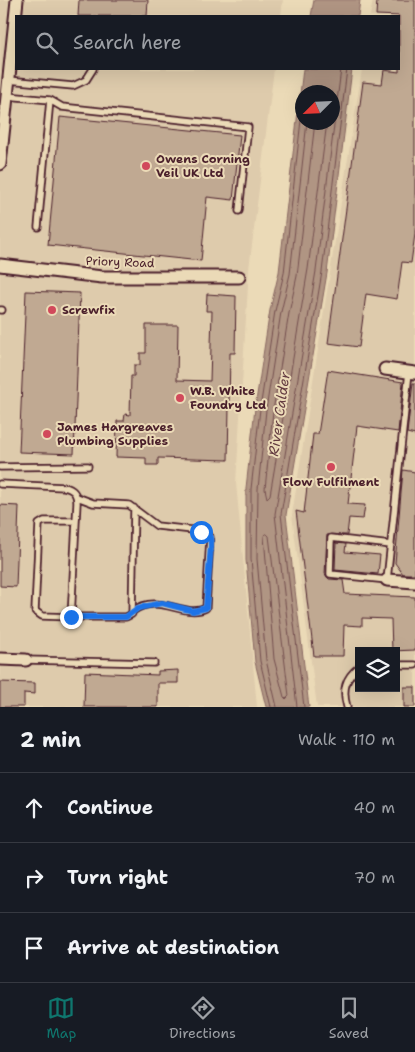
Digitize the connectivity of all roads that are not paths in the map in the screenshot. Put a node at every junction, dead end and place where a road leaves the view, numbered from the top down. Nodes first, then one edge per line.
1 (17, 0) edge
2 (92, 70) edge
3 (5, 81) edge
4 (7, 96) junction
5 (50, 100) junction
6 (1, 134) edge
7 (0, 164) edge
8 (239, 211) dead end
9 (38, 227) dead end
10 (0, 265) edge
11 (239, 277) dead end
12 (385, 369) dead end
13 (412, 373) edge
14 (88, 466) dead end
15 (0, 467) edge
16 (0, 484) edge
17 (77, 497) junction
18 (134, 508) junction
19 (76, 521) junction
20 (391, 545) junction
21 (387, 580) junction
22 (415, 582) edge
23 (133, 611) junction
24 (71, 617) junction
25 (0, 659) edge
26 (26, 660) joint
27 (154, 663) dead end
28 (415, 664) edge
29 (400, 665) edge
30 (355, 671) edge
31 (347, 707) edge

1 - 3 street
2 - 3 lane
3 - 4 street
4 - 5 lane
4 - 6 street
5 - 8 lane
5 - 9 lane
6 - 7 street
10 - 11 street, Priory Road
12 - 13 street
13 - 20 lane
14 - 15 lane
16 - 17 lane
17 - 18 lane
17 - 19 lane
18 - 23 lane
18 - 23 lane
19 - 24 lane
19 - 24 lane
20 - 21 lane
20 - 21 lane
21 - 22 street
23 - 24 lane
25 - 26 street
26 - 27 lane
28 - 29 lane
30 - 31 lane

